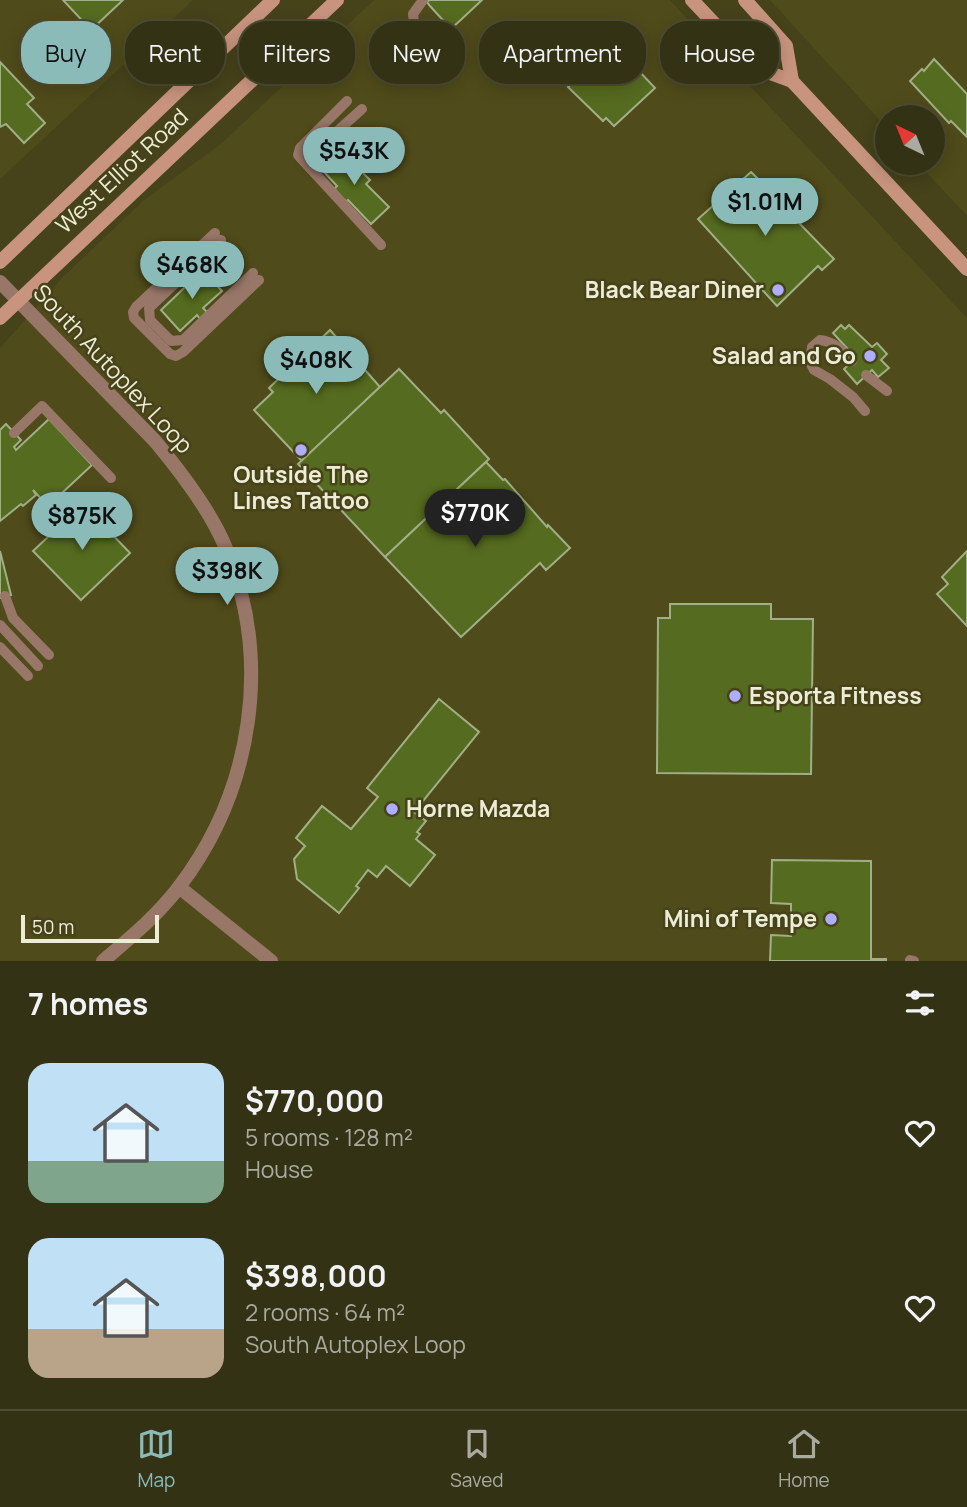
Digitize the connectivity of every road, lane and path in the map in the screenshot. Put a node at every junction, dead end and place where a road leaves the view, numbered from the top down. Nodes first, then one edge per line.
1 (272, 0) edge
2 (337, 0) edge
3 (423, 0) edge
4 (692, 0) edge
5 (745, 0) edge
6 (414, 21) edge
7 (792, 81) junction
8 (347, 101) dead end
9 (362, 109) dead end
10 (309, 167) junction
11 (218, 236) dead end
12 (381, 245) dead end
13 (0, 262) edge
14 (967, 269) edge
15 (256, 276) dead end
16 (8, 291) edge
17 (0, 318) edge
18 (852, 361) dead end
19 (866, 375) dead end
20 (887, 391) dead end
21 (865, 411) dead end
22 (14, 433) dead end
23 (111, 478) dead end
24 (5, 596) dead end
25 (0, 625) edge
26 (0, 647) edge
27 (49, 655) dead end
28 (38, 666) dead end
29 (28, 676) dead end
30 (179, 887) junction
31 (103, 961) edge
32 (271, 961) edge

1 - 13 main road, West Elliot Road
2 - 16 main road, West Elliot Road
3 - 6 lane
4 - 7 main road
5 - 7 main road
7 - 14 main road
8 - 10 lane
9 - 10 lane
10 - 12 lane
11 - 15 lane
16 - 17 main road, West Elliot Road
16 - 30 street, South Autoplex Loop
18 - 21 lane
19 - 20 lane
22 - 23 lane
24 - 27 lane
25 - 28 lane
26 - 29 lane
30 - 31 street, South Autoplex Loop
30 - 32 street

